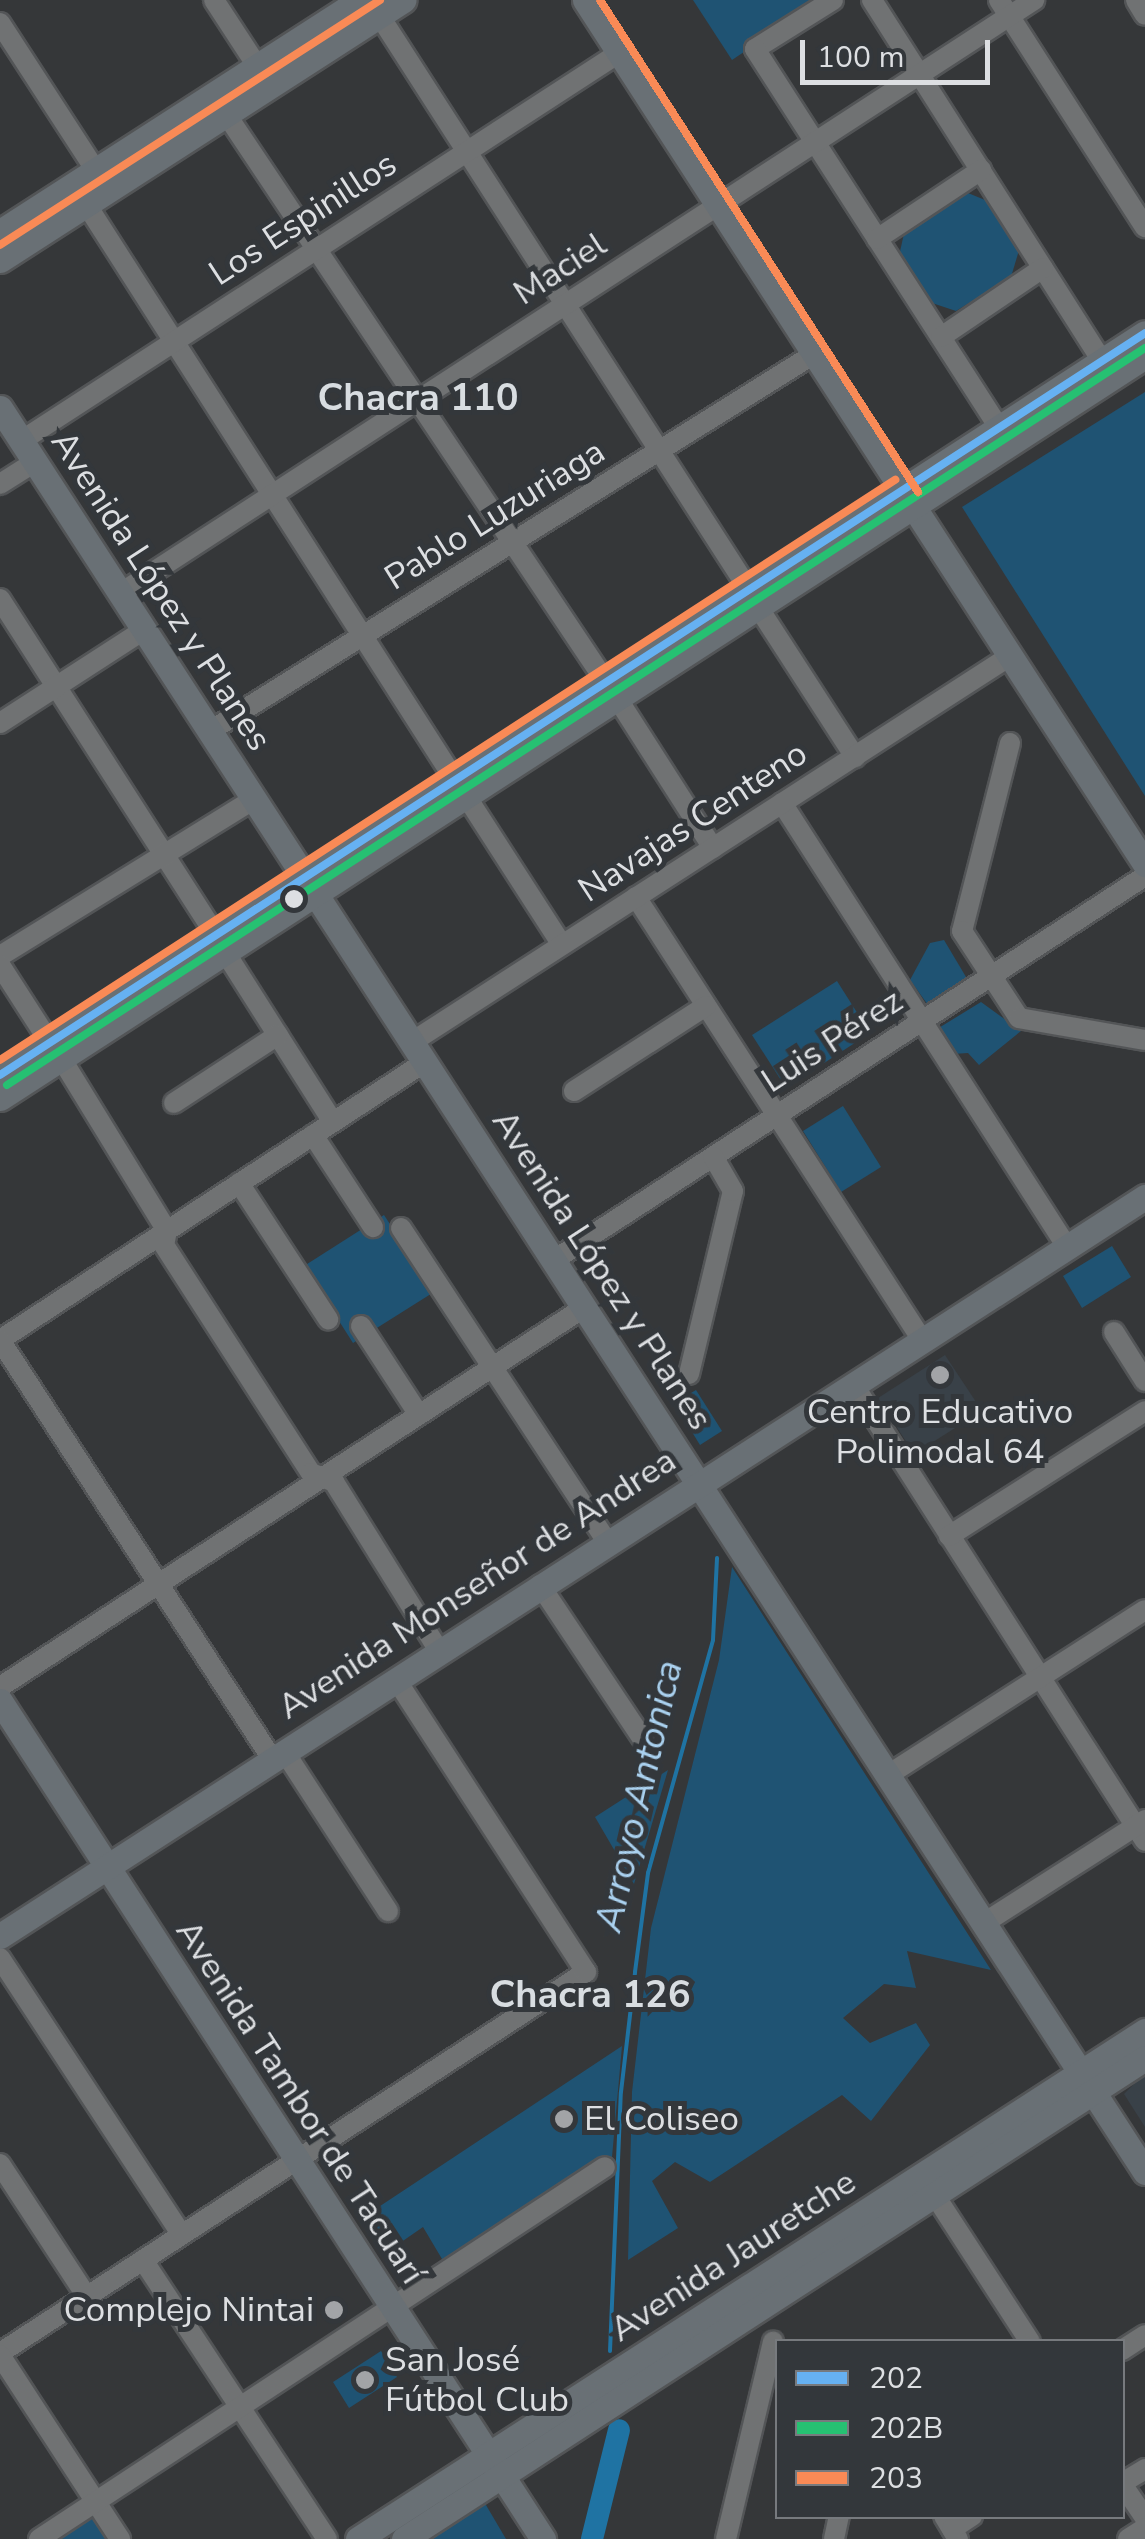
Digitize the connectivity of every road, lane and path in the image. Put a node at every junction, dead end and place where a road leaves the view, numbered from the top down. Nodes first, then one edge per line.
1 (214, 0) edge
2 (403, 0) edge
3 (585, 0) edge
4 (834, 0) edge
5 (872, 0) edge
6 (1034, 0) edge
7 (1136, 0) edge
8 (369, 7) edge
9 (1004, 8) edge
10 (1145, 15) edge
11 (0, 23) edge
12 (619, 53) junction
13 (257, 66) junction
14 (920, 74) junction
15 (226, 114) junction
16 (815, 142) junction
17 (467, 152) junction
18 (981, 170) junction
19 (96, 171) junction
20 (86, 204) junction
21 (718, 205) junction
22 (1145, 227) edge
23 (0, 232) edge
24 (877, 238) junction
25 (317, 249) junction
26 (0, 260) edge
27 (1043, 268) junction
28 (565, 304) junction
29 (1145, 333) edge
30 (941, 337) junction
31 (174, 342) junction
32 (814, 354) junction
33 (1145, 356) edge
34 (1102, 361) junction
35 (418, 400) junction
36 (0, 408) edge
37 (999, 428) junction
38 (659, 450) junction
39 (28, 451) junction
40 (0, 484) edge
41 (272, 495) junction
42 (908, 498) junction
43 (512, 542) junction
44 (121, 593) junction
45 (0, 599) edge
46 (753, 599) junction
47 (144, 630) junction
48 (362, 636) junction
49 (1010, 656) junction
50 (56, 686) junction
51 (611, 690) junction
52 (0, 723) edge
53 (210, 731) junction
54 (1010, 743) dead end
55 (854, 757) junction
56 (461, 788) junction
57 (254, 800) junction
58 (782, 804) junction
59 (713, 848) junction
60 (165, 855) junction
61 (1145, 864) edge
62 (1145, 876) edge
63 (310, 886) junction
64 (636, 897) junction
65 (221, 943) junction
66 (562, 944) junction
67 (0, 956) edge
68 (0, 965) edge
69 (990, 976) junction
70 (706, 1006) junction
71 (921, 1021) junction
72 (278, 1035) junction
73 (1145, 1040) edge
74 (56, 1050) junction
75 (418, 1052) junction
76 (0, 1075) edge
77 (574, 1091) dead end
78 (0, 1098) edge
79 (174, 1102) dead end
80 (778, 1115) junction
81 (333, 1122) junction
82 (313, 1135) junction
83 (712, 1157) junction
84 (239, 1183) junction
85 (1145, 1197) edge
86 (373, 1226) dead end
87 (402, 1228) dead end
88 (167, 1232) junction
89 (1066, 1247) junction
90 (554, 1260) junction
91 (584, 1307) junction
92 (328, 1319) dead end
93 (361, 1326) dead end
94 (1114, 1332) dead end
95 (0, 1340) edge
96 (922, 1340) junction
97 (492, 1367) junction
98 (689, 1374) dead end
99 (1145, 1381) edge
100 (853, 1384) junction
101 (1145, 1412) edge
102 (419, 1415) junction
103 (321, 1478) junction
104 (699, 1482) junction
105 (949, 1536) junction
106 (607, 1542) junction
107 (158, 1584) junction
108 (540, 1585) junction
109 (1145, 1610) edge
110 (438, 1651) junction
111 (1040, 1677) junction
112 (396, 1679) junction
113 (0, 1687) edge
114 (0, 1701) edge
115 (642, 1738) dead end
116 (278, 1755) junction
117 (888, 1774) junction
118 (1142, 1829) edge
119 (106, 1866) junction
120 (388, 1911) dead end
121 (984, 1923) junction
122 (0, 1936) edge
123 (0, 1958) edge
124 (1145, 2030) edge
125 (1145, 2058) edge
126 (1087, 2082) junction
127 (296, 2160) junction
128 (0, 2164) edge
129 (605, 2167) dead end
130 (1145, 2172) edge
131 (934, 2194) junction
132 (182, 2235) junction
133 (143, 2260) junction
134 (87, 2297) junction
135 (391, 2308) junction
136 (1028, 2339) edge
137 (772, 2342) dead end
138 (0, 2354) edge
139 (240, 2407) junction
140 (494, 2466) junction
141 (1125, 2488) edge
142 (95, 2502) junction
143 (1145, 2518) edge
144 (1145, 2528) edge
145 (38, 2539) edge
146 (120, 2539) edge
147 (327, 2539) edge
148 (358, 2539) edge
149 (404, 2539) edge
150 (543, 2539) edge
151 (726, 2539) edge
152 (1128, 2539) edge

1 - 13 street
2 - 8 main road
3 - 12 main road
4 - 16 street
5 - 14 street
6 - 9 street, Maciel
7 - 10 street
8 - 13 main road
8 - 15 main road
8 - 17 street
9 - 14 street, Maciel
9 - 22 street
11 - 19 street
12 - 17 street, Los Espinillos
12 - 21 main road
13 - 19 main road
14 - 16 street, Maciel
14 - 18 street
15 - 20 main road
15 - 25 street
16 - 21 street, Maciel
16 - 24 street
17 - 25 street, Los Espinillos
17 - 28 street
18 - 24 street
18 - 27 street
19 - 23 main road
20 - 26 main road
20 - 31 street
21 - 28 street, Maciel
21 - 32 main road
24 - 30 street
25 - 31 street, Los Espinillos
25 - 35 street
27 - 30 street
27 - 34 street
28 - 35 street, Maciel
28 - 38 street
29 - 34 main road
30 - 37 street
31 - 39 street, Los Espinillos
31 - 41 street
32 - 38 street, Pablo Luzuriaga
32 - 42 main road
33 - 42 main road
34 - 37 main road
35 - 41 street, Maciel
35 - 43 street
36 - 39 main road, Avenida López y Planes
37 - 42 main road
38 - 43 street, Pablo Luzuriaga
38 - 46 street
39 - 40 street, Los Espinillos
39 - 44 main road, Avenida López y Planes
41 - 44 street, Maciel
41 - 48 street
42 - 46 main road
42 - 49 main road
43 - 48 street, Pablo Luzuriaga
43 - 51 street
44 - 47 main road, Avenida López y Planes
45 - 50 street
46 - 51 main road
46 - 55 street
47 - 50 street
47 - 53 main road, Avenida López y Planes
48 - 53 street, Pablo Luzuriaga
48 - 56 street
49 - 55 street, Navajas Centeno
49 - 61 main road
50 - 52 street
50 - 60 street
51 - 56 main road
51 - 59 street
53 - 57 main road, Avenida López y Planes
54 - 69 street
55 - 58 street, Navajas Centeno
56 - 63 main road
56 - 66 street
57 - 60 street
57 - 63 main road, Avenida López y Planes
58 - 59 street, Navajas Centeno
58 - 71 street
59 - 64 street, Navajas Centeno
60 - 65 street
60 - 67 street
62 - 69 street, Luis Pérez
63 - 65 main road
63 - 75 main road, Avenida López y Planes
64 - 66 street, Navajas Centeno
64 - 70 street
65 - 72 street
65 - 74 main road
66 - 75 street, Navajas Centeno
68 - 74 street
69 - 71 street, Luis Pérez
69 - 73 street
70 - 77 street
70 - 80 street
71 - 80 street, Luis Pérez
71 - 89 street
72 - 79 street
72 - 81 street
74 - 76 main road
74 - 78 main road
74 - 88 street
75 - 81 street, Navajas Centeno
75 - 90 main road, Avenida López y Planes
80 - 83 street, Luis Pérez
80 - 96 street
81 - 82 street, Navajas Centeno
82 - 84 street, Navajas Centeno
82 - 86 street
83 - 90 street, Luis Pérez
83 - 98 street
84 - 88 street, Navajas Centeno
84 - 92 street
85 - 89 main road, Avenida Monseñor de Andrea
87 - 97 street
88 - 95 street, Navajas Centeno
88 - 103 street
89 - 96 main road, Avenida Monseñor de Andrea
90 - 91 main road, Avenida López y Planes
91 - 97 street
91 - 104 main road, Avenida López y Planes
93 - 102 street
94 - 99 street
95 - 107 street
96 - 100 main road, Avenida Monseñor de Andrea
97 - 102 street
97 - 106 street
100 - 104 main road, Avenida Monseñor de Andrea
100 - 105 street
101 - 105 street
102 - 103 street
103 - 107 street
103 - 110 street
104 - 106 main road, Avenida Monseñor de Andrea
104 - 117 main road, Avenida López y Planes
105 - 111 street
106 - 108 main road, Avenida Monseñor de Andrea
107 - 113 street
107 - 116 street
108 - 110 main road, Avenida Monseñor de Andrea
108 - 115 street
109 - 111 street
110 - 112 main road, Avenida Monseñor de Andrea
111 - 117 street
111 - 118 street
112 - 116 main road, Avenida Monseñor de Andrea
112 - 127 street
114 - 119 main road, Avenida Tambor de Tacuarí
116 - 119 main road, Avenida Monseñor de Andrea
116 - 120 street
117 - 121 main road, Avenida López y Planes
118 - 121 street
119 - 122 main road, Avenida Monseñor de Andrea
119 - 127 main road, Avenida Tambor de Tacuarí
121 - 126 main road, Avenida López y Planes
123 - 132 street
124 - 126 main road, Avenida Jauretche
125 - 126 main road, Avenida Jauretche
126 - 130 main road, Avenida López y Planes
126 - 131 main road, Avenida Jauretche
126 - 140 main road, Avenida Jauretche
127 - 132 street
127 - 135 main road, Avenida Tambor de Tacuarí
128 - 134 street
129 - 135 street
131 - 136 street
131 - 140 main road, Avenida Jauretche
132 - 133 street
133 - 134 street
133 - 139 street
134 - 138 street
135 - 139 street
135 - 140 main road, Avenida Tambor de Tacuarí
137 - 151 street
138 - 142 street
139 - 142 street
139 - 147 street
140 - 148 main road, Avenida Jauretche
140 - 149 main road, Avenida Jauretche
140 - 150 main road, Avenida Tambor de Tacuarí
141 - 143 street
142 - 145 street
142 - 146 street
144 - 152 street

